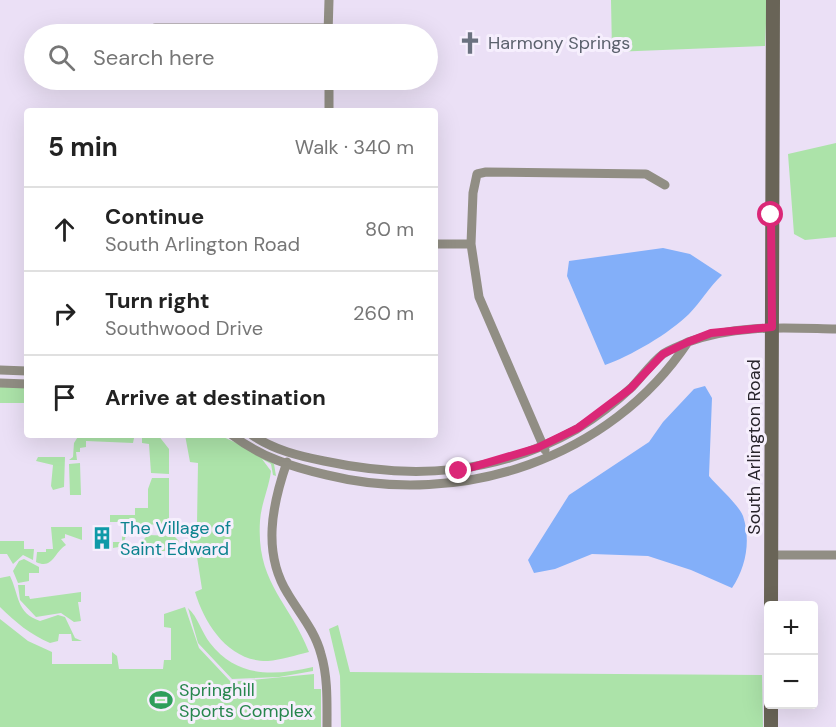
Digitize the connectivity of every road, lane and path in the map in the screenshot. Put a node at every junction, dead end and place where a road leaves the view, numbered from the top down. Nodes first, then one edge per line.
1 (329, 0) edge
2 (773, 0) edge
3 (328, 24) edge
4 (329, 90) edge
5 (329, 108) edge
6 (665, 185) dead end
7 (438, 244) edge
8 (471, 244) junction
9 (772, 327) junction
10 (836, 329) edge
11 (688, 342) junction
12 (0, 370) edge
13 (24, 371) edge
14 (0, 383) edge
15 (24, 384) edge
16 (236, 438) edge
17 (256, 438) edge
18 (543, 445) junction
19 (290, 454) junction
20 (549, 457) junction
21 (286, 465) junction
22 (771, 555) junction
23 (836, 555) edge
24 (771, 601) edge
25 (771, 709) edge
26 (327, 727) edge
27 (771, 727) edge

1 - 3 street
2 - 9 main road, South Arlington Road
4 - 5 street
6 - 8 street
7 - 8 street
8 - 18 street
9 - 10 street
9 - 11 street
9 - 22 main road, South Arlington Road
11 - 18 street
11 - 20 street
12 - 13 street
14 - 15 street
16 - 21 street
17 - 19 street
18 - 19 street
18 - 20 street
19 - 21 street
20 - 21 street
21 - 26 street
22 - 23 street
22 - 24 main road, South Arlington Road
25 - 27 main road

